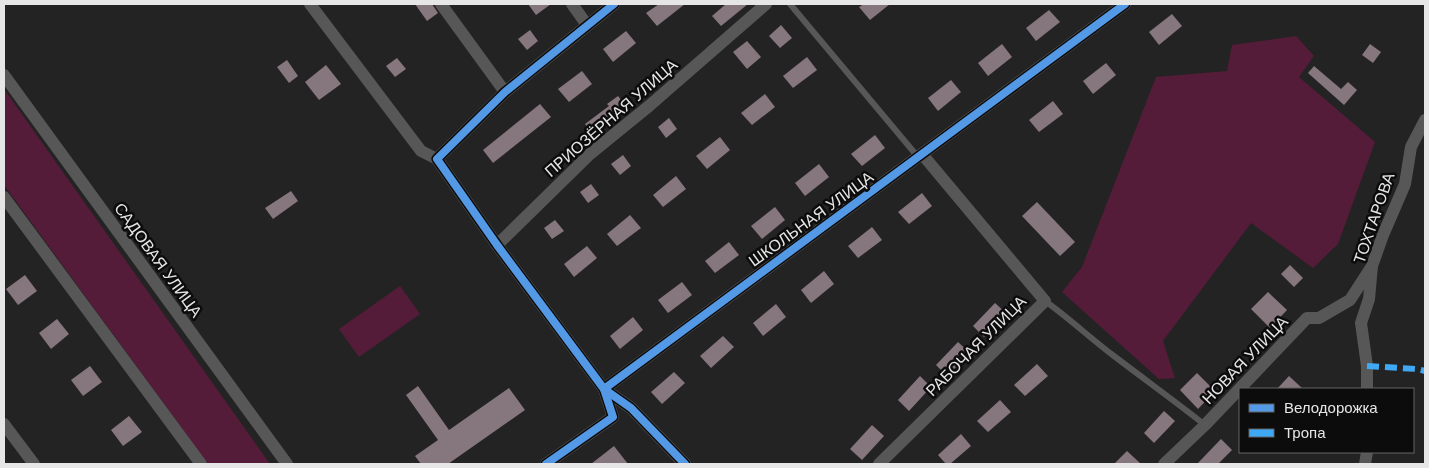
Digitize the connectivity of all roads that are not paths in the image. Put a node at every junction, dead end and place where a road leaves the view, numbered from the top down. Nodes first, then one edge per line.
1 (310, 4) edge
2 (440, 4) edge
3 (572, 4) edge
4 (614, 4) edge
5 (766, 4) edge
6 (790, 4) edge
7 (1125, 4) edge
8 (587, 25) junction
9 (4, 75) edge
10 (505, 92) junction
11 (1425, 120) edge
12 (920, 156) junction
13 (437, 159) junction
14 (4, 197) edge
15 (497, 245) junction
16 (1372, 266) junction
17 (1045, 301) junction
18 (1240, 388) edge
19 (1367, 388) edge
20 (604, 389) junction
21 (1239, 389) edge
22 (4, 424) edge
23 (1205, 425) junction
24 (34, 464) edge
25 (201, 464) edge
26 (287, 464) edge
27 (546, 464) edge
28 (685, 464) edge
29 (879, 464) edge
30 (1164, 464) edge

1 - 13 street
2 - 10 street
3 - 8 street
4 - 8 street
5 - 15 street, ПРИОЗЁРНАЯ УЛИЦА
6 - 12 lane
7 - 12 street, ШКОЛЬНАЯ УЛИЦА
8 - 10 street
9 - 26 street, САДОВАЯ УЛИЦА
10 - 13 street
11 - 16 street, ТОХТАРОВА
12 - 17 street, РАБОЧАЯ УЛИЦА
12 - 20 street, ШКОЛЬНАЯ УЛИЦА
13 - 15 street
14 - 25 street
15 - 20 street
16 - 18 street, НОВАЯ УЛИЦА
16 - 19 street, ТОХТАРОВА
17 - 23 lane
17 - 29 street, РАБОЧАЯ УЛИЦА
20 - 27 street
20 - 28 street
21 - 23 street, НОВАЯ УЛИЦА
22 - 24 street
23 - 30 street, НОВАЯ УЛИЦА

